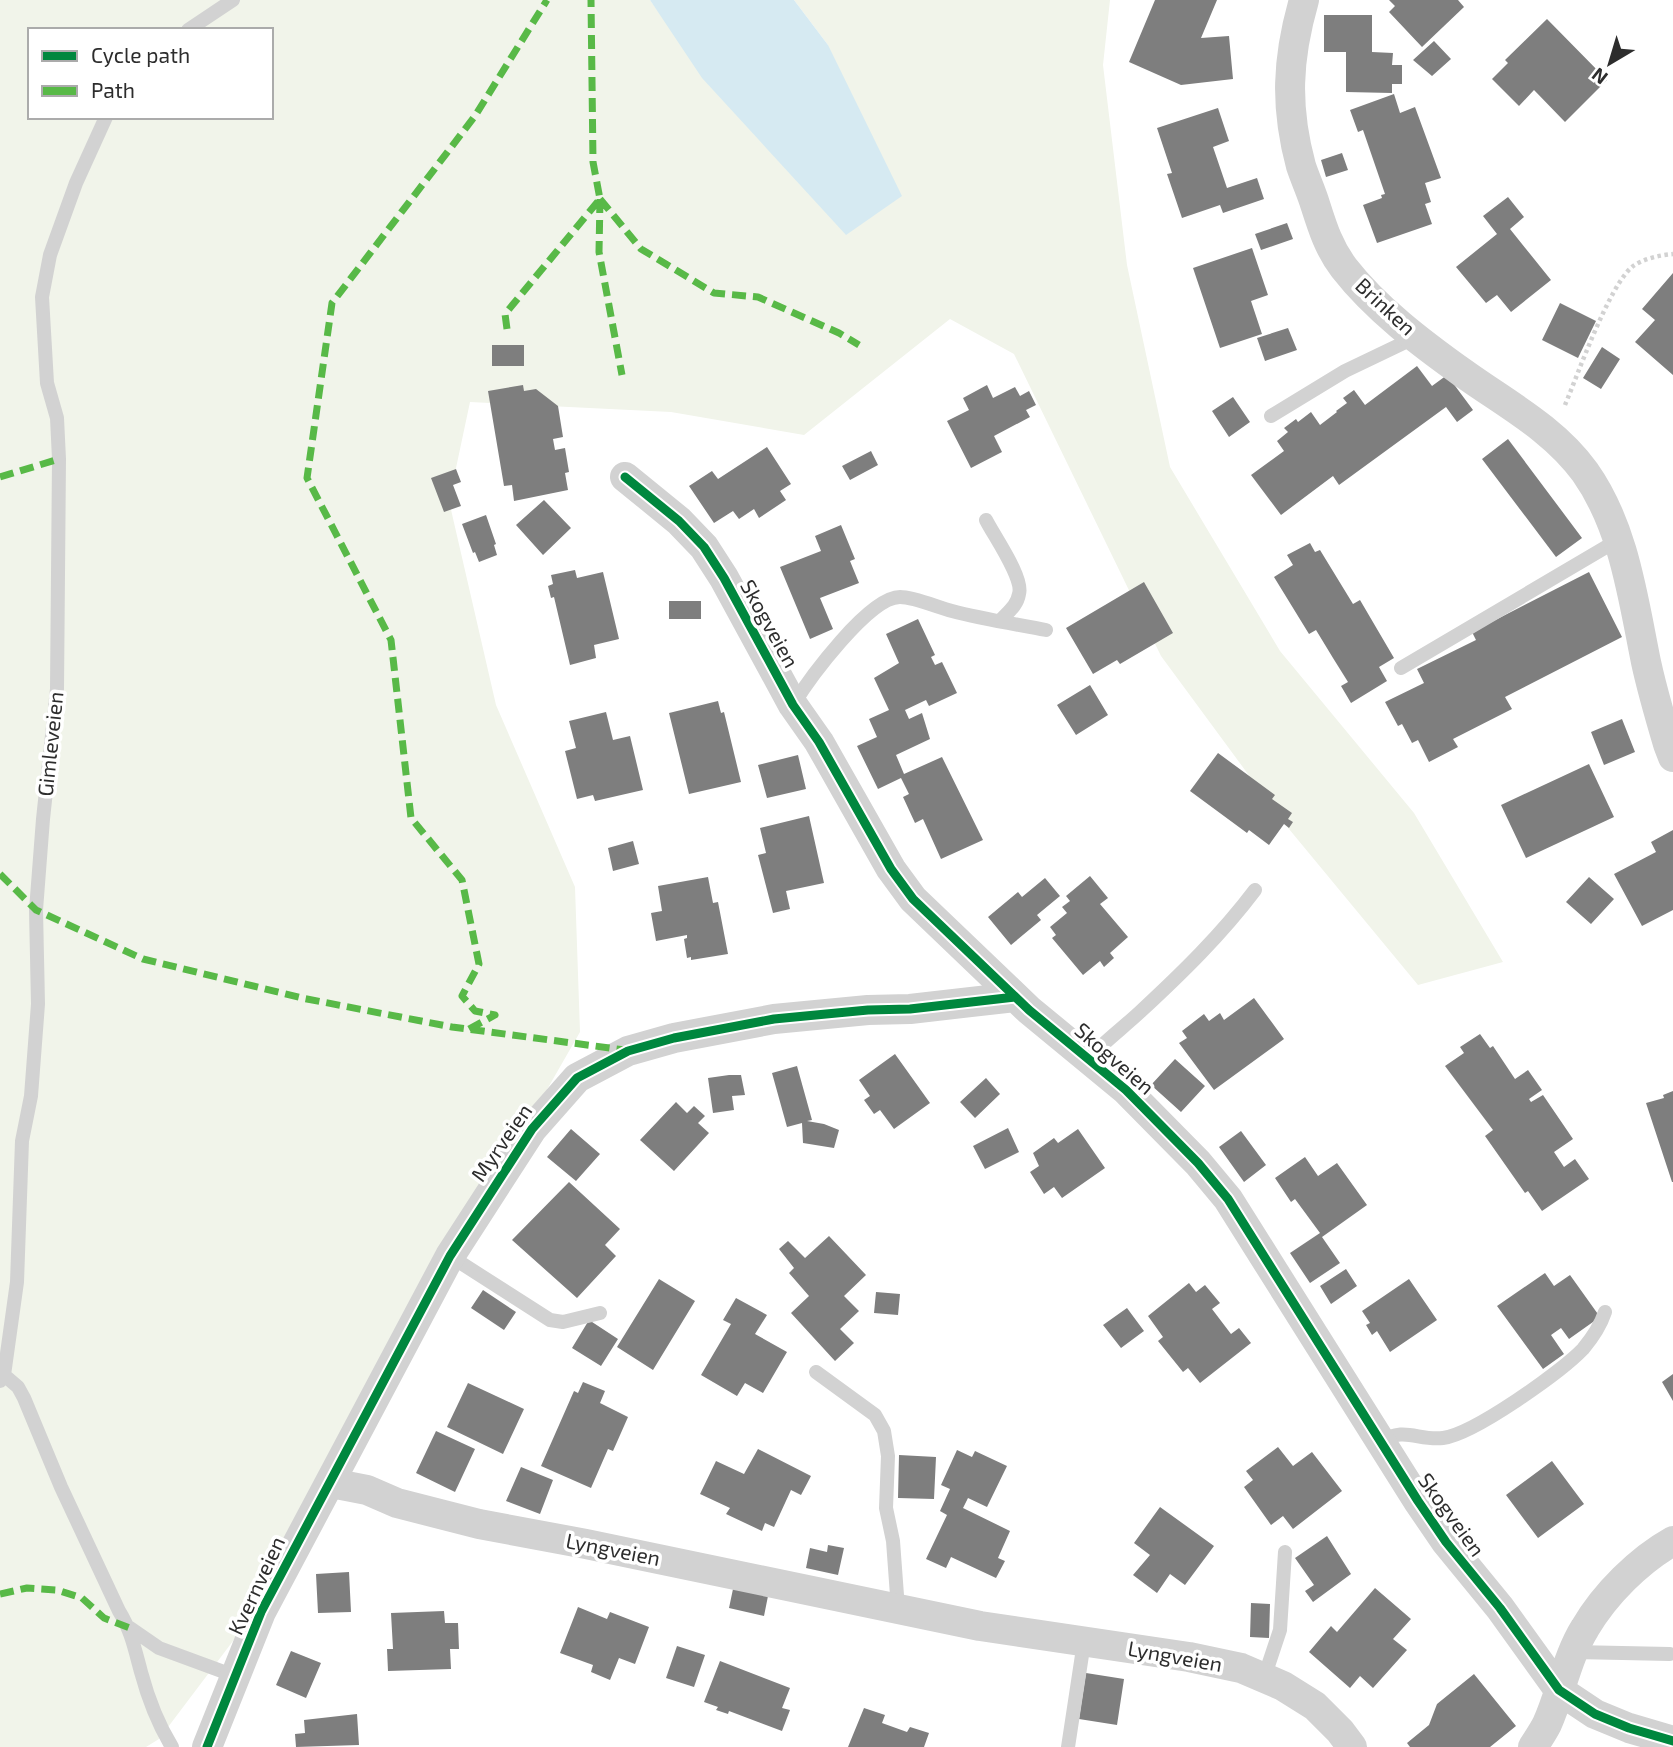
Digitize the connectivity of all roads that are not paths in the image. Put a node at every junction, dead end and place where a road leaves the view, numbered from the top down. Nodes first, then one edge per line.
1 (233, 0) edge
2 (1304, 0) edge
3 (191, 28) edge
4 (105, 119) edge
5 (1416, 337) junction
6 (1271, 416) dead end
7 (625, 477) dead end
8 (986, 520) dead end
9 (1618, 540) junction
10 (1000, 621) junction
11 (1046, 630) dead end
12 (1401, 668) dead end
13 (793, 705) junction
14 (1673, 757) edge
15 (1255, 890) dead end
16 (1015, 997) junction
17 (1089, 1058) junction
18 (450, 1256) junction
19 (1605, 1312) dead end
20 (600, 1313) dead end
21 (816, 1372) dead end
22 (2, 1378) edge
23 (1381, 1442) junction
24 (331, 1483) junction
25 (1673, 1541) edge
26 (1285, 1552) dead end
27 (898, 1609) junction
28 (130, 1628) junction
29 (1084, 1642) junction
30 (1574, 1652) junction
31 (1670, 1654) dead end
32 (235, 1676) junction
33 (1264, 1678) junction
34 (1559, 1690) junction
35 (1673, 1741) edge
36 (172, 1747) edge
37 (207, 1747) edge
38 (1068, 1747) edge
39 (1352, 1747) edge
40 (1533, 1747) edge

1 - 3 lane
2 - 5 street, Brinken
4 - 22 lane, Gimleveien
5 - 6 lane
5 - 9 street, Brinken
7 - 13 street, Skogveien
8 - 10 lane
9 - 12 lane
9 - 14 street, Brinken
10 - 11 lane, Skogveien
10 - 13 lane, Skogveien
13 - 16 street, Skogveien
15 - 17 lane
16 - 17 street, Skogveien
16 - 18 street, Myrveien
17 - 23 street, Skogveien
18 - 20 lane
18 - 24 street, Myrveien
19 - 23 lane
21 - 27 lane
22 - 28 lane
23 - 34 street, Skogveien
24 - 27 street, Lyngveien
24 - 32 street, Kvernveien
25 - 30 street
26 - 33 lane
27 - 29 street, Lyngveien
28 - 32 lane
28 - 36 lane
29 - 33 street, Lyngveien
29 - 38 lane
30 - 31 lane
30 - 34 street
32 - 37 street, Kvernveien
33 - 39 street, Lyngveien
34 - 35 street
34 - 40 street

